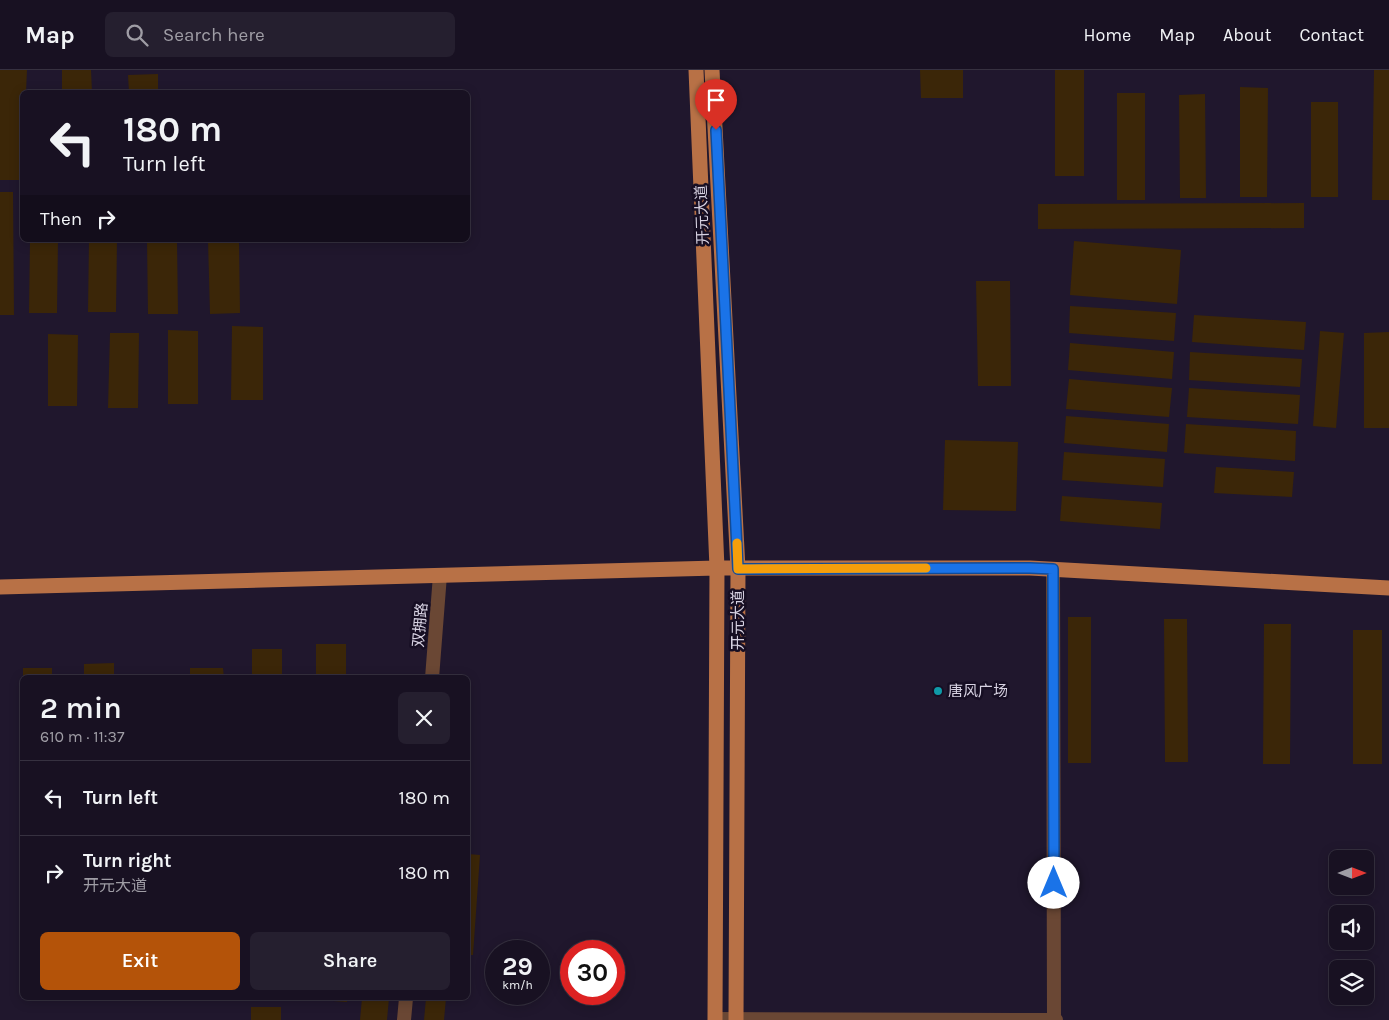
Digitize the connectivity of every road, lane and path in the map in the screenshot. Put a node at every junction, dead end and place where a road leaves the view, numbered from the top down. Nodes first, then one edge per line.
1 (696, 70) edge
2 (712, 70) edge
3 (717, 568) junction
4 (738, 569) junction
5 (1053, 569) junction
6 (440, 575) junction
7 (0, 587) edge
8 (1389, 588) edge
9 (432, 675) edge
10 (406, 1000) edge
11 (404, 1020) edge
12 (715, 1020) edge
13 (736, 1020) edge
14 (1055, 1020) edge

1 - 3 main road, 开元大道
2 - 4 main road, 开元大道
3 - 4 main road
3 - 6 main road
3 - 12 main road, 开元大道
4 - 5 main road
4 - 13 main road, 开元大道
5 - 8 main road
5 - 14 street
6 - 7 main road
6 - 9 street, 双拥路
10 - 11 street
12 - 13 street
13 - 14 street

